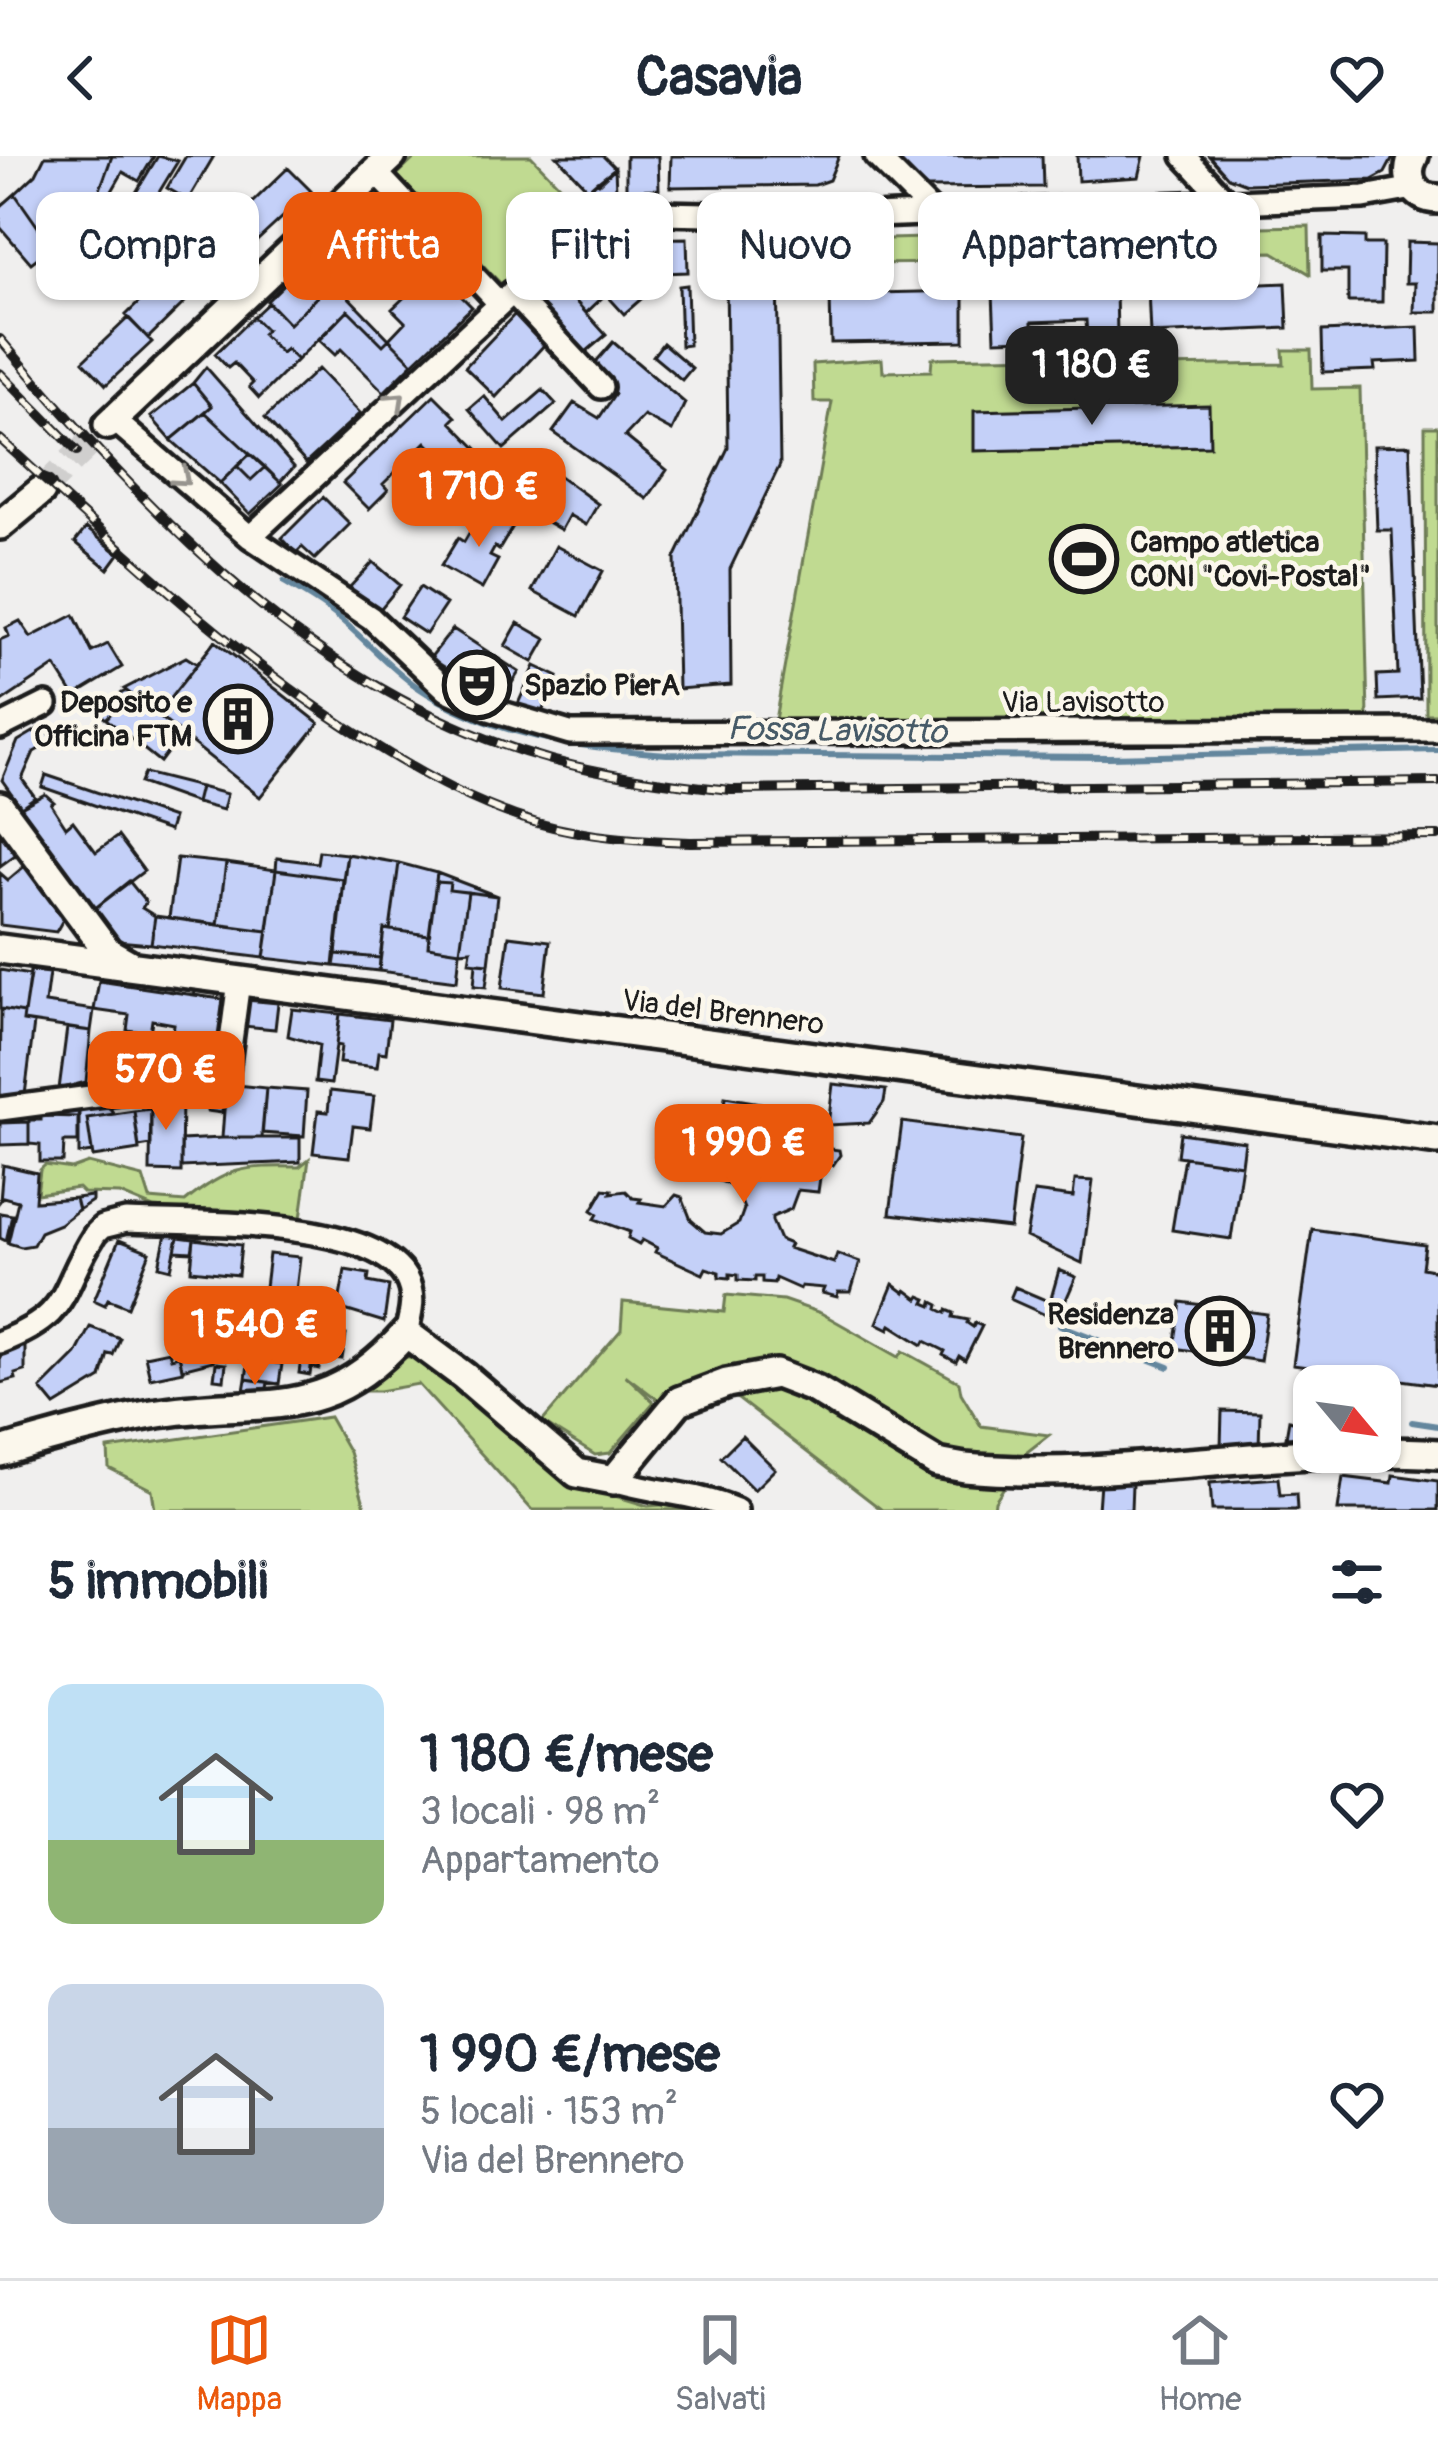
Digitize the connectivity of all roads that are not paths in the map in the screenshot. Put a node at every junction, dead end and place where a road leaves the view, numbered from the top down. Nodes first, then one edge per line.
1 (876, 156) edge
2 (1184, 156) edge
3 (1414, 156) edge
4 (376, 161) edge
5 (1218, 192) edge
6 (1426, 194) edge
7 (918, 198) edge
8 (1260, 200) edge
9 (673, 213) edge
10 (918, 215) edge
11 (506, 298) joint
12 (508, 300) edge
13 (601, 387) dead end
14 (111, 423) joint
15 (40, 491) tunnel mouth
16 (0, 525) edge
17 (250, 537) junction
18 (46, 704) dead end
19 (0, 727) edge
20 (1438, 730) edge
21 (0, 806) edge
22 (82, 920) junction
23 (0, 949) edge
24 (50, 956) junction
25 (134, 967) junction
26 (238, 981) junction
27 (0, 1109) edge
28 (1438, 1140) edge
29 (406, 1333) junction
30 (0, 1342) edge
31 (0, 1452) edge
32 (1438, 1454) edge
33 (614, 1480) junction
34 (736, 1510) edge

1 - 7 street
2 - 5 street
3 - 6 main road
4 - 11 street
4 - 14 main road
6 - 8 street
9 - 10 street
17 -> 11 street
12 - 13 street
14 -> 17 street, Via Lavisotto
15 - 16 main road
17 - 20 street, Via Lavisotto
18 - 19 street
21 - 22 main road
22 - 24 main road
22 - 25 main road
23 - 24 main road, Via del Brennero
24 - 25 main road, Via del Brennero
25 - 26 main road, Via del Brennero
26 - 27 street
26 - 28 main road, Via del Brennero
29 - 30 street
29 - 31 main road
29 - 33 main road
32 - 33 main road
33 - 34 street

